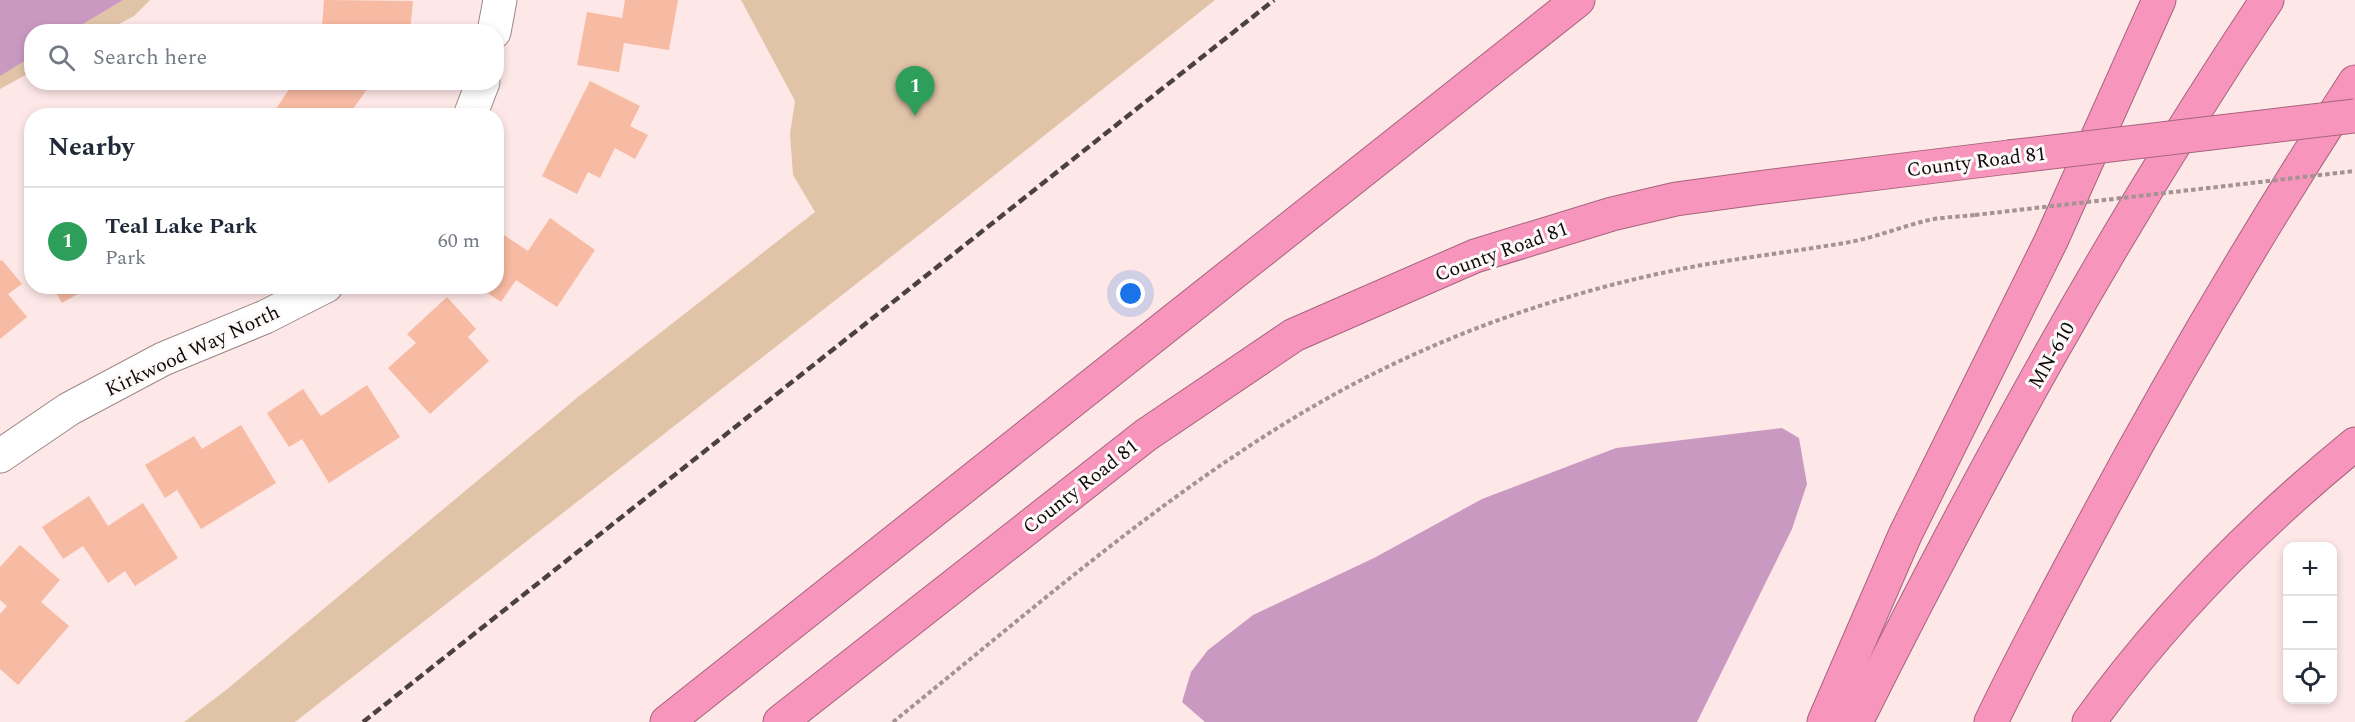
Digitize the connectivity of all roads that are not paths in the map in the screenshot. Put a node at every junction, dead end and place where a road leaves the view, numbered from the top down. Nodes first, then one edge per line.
1 (500, 0) edge
2 (1578, 0) edge
3 (2159, 0) edge
4 (2267, 0) edge
5 (496, 24) edge
6 (2355, 82) edge
7 (480, 90) edge
8 (473, 108) edge
9 (2355, 116) edge
10 (310, 294) edge
11 (2355, 444) edge
12 (0, 456) edge
13 (667, 722) edge
14 (780, 722) edge
15 (1824, 722) edge
16 (1856, 722) edge
17 (1991, 722) edge
18 (2089, 722) edge

1 - 5 street
2 - 13 highway
3 - 15 highway
4 - 16 highway, MN-610
6 - 17 highway
7 - 8 street
9 - 14 highway, County Road 81, bridge
10 - 12 street, Kirkwood Way North
11 - 18 highway

